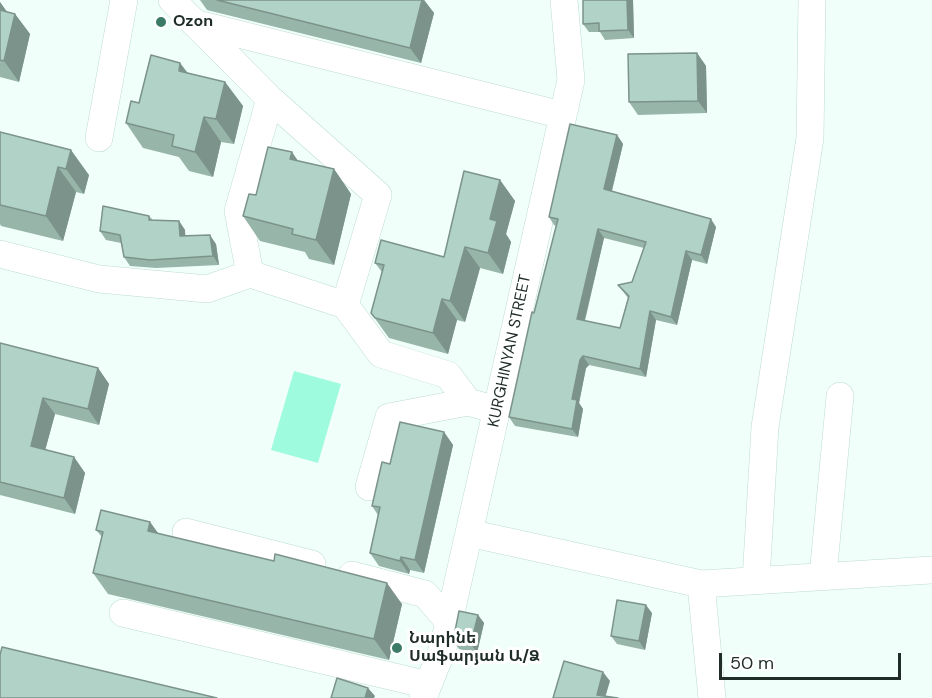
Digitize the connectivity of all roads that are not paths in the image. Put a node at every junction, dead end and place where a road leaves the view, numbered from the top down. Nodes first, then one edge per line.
1 (124, 0) edge
2 (172, 0) edge
3 (564, 0) edge
4 (812, 0) edge
5 (192, 23) junction
6 (270, 99) junction
7 (562, 115) junction
8 (99, 138) dead end
9 (0, 254) edge
10 (250, 274) junction
11 (345, 305) junction
12 (840, 396) dead end
13 (468, 402) junction
14 (497, 410) junction
15 (369, 487) dead end
16 (186, 532) dead end
17 (469, 533) junction
18 (932, 570) edge
19 (823, 576) junction
20 (756, 580) junction
21 (701, 584) junction
22 (123, 613) dead end
23 (449, 622) junction
24 (425, 692) edge
25 (712, 698) edge

1 - 8 street
2 - 5 street
3 - 7 street, KURGHINYAN STREET
4 - 20 street
5 - 6 street
5 - 7 street
6 - 10 street
6 - 11 street
7 - 14 street, KURGHINYAN STREET
9 - 10 street
10 - 11 street
11 - 13 street
12 - 19 street
13 - 14 street
13 - 15 street
14 - 17 street, KURGHINYAN STREET
16 - 23 street
17 - 21 street
17 - 23 street, KURGHINYAN STREET
18 - 19 street
19 - 20 street
20 - 21 street
21 - 25 street
22 - 24 street
23 - 24 street, KURGHINYAN STREET

